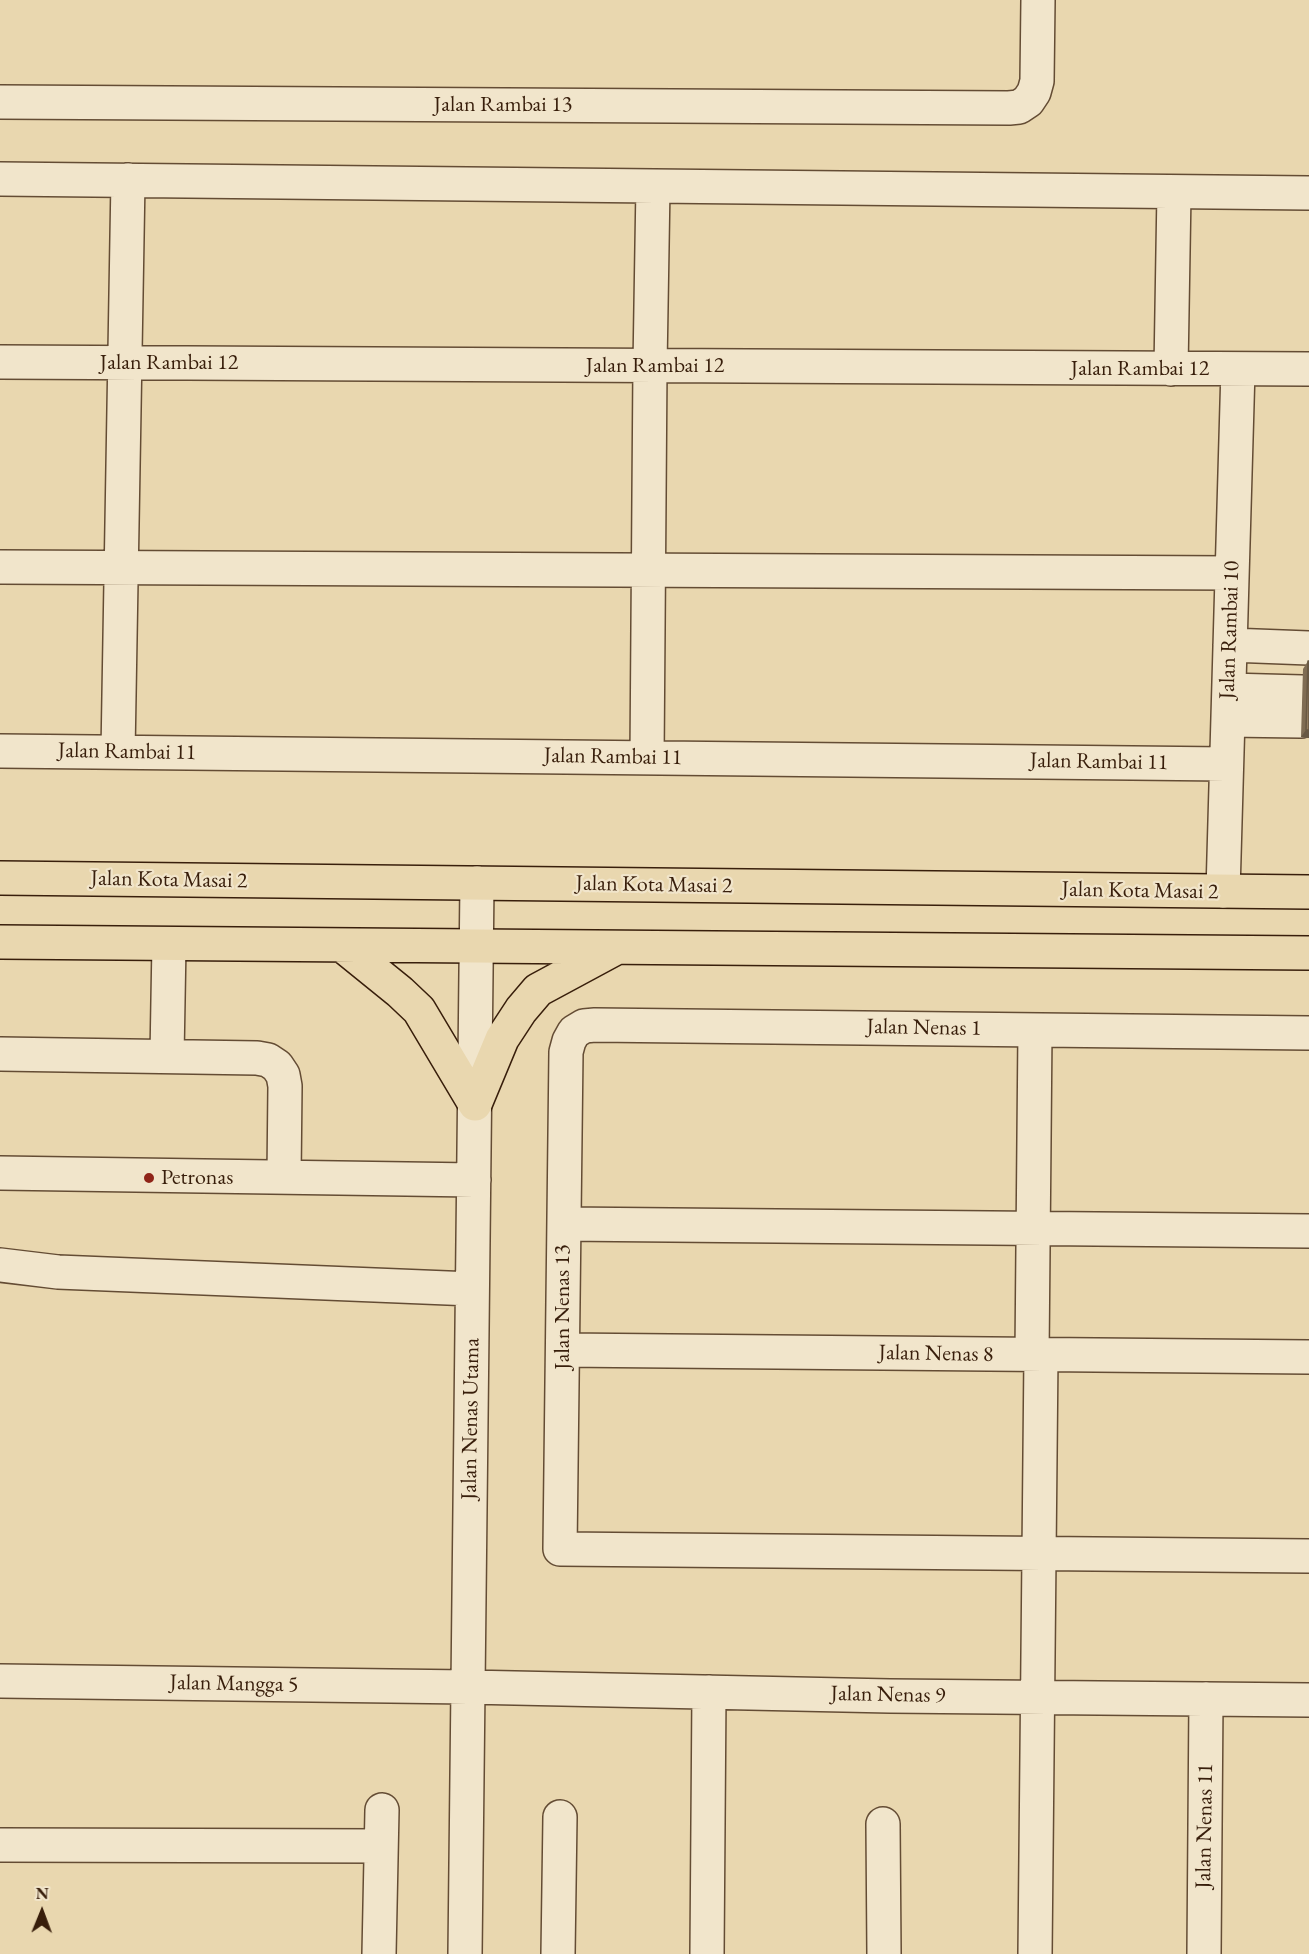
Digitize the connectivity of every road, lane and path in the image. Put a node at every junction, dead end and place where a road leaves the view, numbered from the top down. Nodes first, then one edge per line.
1 (1038, 0) edge
2 (0, 102) edge
3 (0, 179) edge
4 (129, 180) junction
5 (653, 186) junction
6 (1174, 192) junction
7 (1309, 193) edge
8 (0, 362) edge
9 (125, 363) junction
10 (650, 366) junction
11 (1171, 369) junction
12 (1238, 369) junction
13 (1309, 369) edge
14 (0, 567) edge
15 (120, 568) junction
16 (648, 570) junction
17 (1232, 573) junction
18 (1230, 645) junction
19 (1309, 648) edge
20 (1228, 705) junction
21 (1301, 706) dead end
22 (0, 751) edge
23 (118, 752) junction
24 (647, 758) junction
25 (1226, 764) junction
26 (0, 878) edge
27 (477, 883) junction
28 (1223, 891) junction
29 (1309, 892) edge
30 (0, 942) edge
31 (169, 944) junction
32 (342, 945) junction
33 (476, 946) junction
34 (618, 947) junction
35 (1309, 953) edge
36 (1035, 1030) junction
37 (1309, 1033) edge
38 (0, 1054) edge
39 (167, 1056) junction
40 (566, 1064) joint
41 (475, 1104) junction
42 (0, 1173) edge
43 (284, 1177) junction
44 (474, 1180) junction
45 (564, 1224) junction
46 (1033, 1228) junction
47 (1309, 1231) edge
48 (0, 1265) edge
49 (472, 1289) junction
50 (563, 1350) junction
51 (1036, 1355) junction
52 (1309, 1357) edge
53 (1039, 1553) junction
54 (1309, 1556) edge
55 (0, 1681) edge
56 (468, 1687) junction
57 (709, 1692) junction
58 (1038, 1697) junction
59 (1206, 1699) junction
60 (1309, 1700) edge
61 (382, 1810) dead end
62 (560, 1817) dead end
63 (883, 1824) dead end
64 (0, 1845) edge
65 (381, 1846) junction
66 (379, 1954) edge
67 (465, 1954) edge
68 (558, 1954) edge
69 (707, 1954) edge
70 (884, 1954) edge
71 (1035, 1954) edge
72 (1204, 1954) edge

1 - 2 street, Jalan Rambai 13
3 - 4 street
4 - 5 street
4 - 9 street
5 - 6 street
5 - 10 street
6 - 7 street
6 - 11 street
8 - 9 street, Jalan Rambai 12
9 - 10 street, Jalan Rambai 12
9 - 15 street
10 - 11 street, Jalan Rambai 12
10 - 16 street
11 - 12 street, Jalan Rambai 12
12 - 13 street, Jalan Rambai 12
12 - 17 street, Jalan Rambai 10
14 - 15 street
15 - 16 street
15 - 23 street
16 - 17 street
16 - 24 street
17 - 18 street, Jalan Rambai 10
18 - 19 street
18 - 20 street, Jalan Rambai 10
20 - 21 street
20 - 25 street, Jalan Rambai 10
22 - 23 street, Jalan Rambai 11
23 - 24 street, Jalan Rambai 11
24 - 25 street, Jalan Rambai 11
25 - 28 street, Jalan Rambai 10
26 - 27 main road, Jalan Kota Masai 2
27 - 28 main road, Jalan Kota Masai 2
27 - 33 street, Jalan Nenas Utama
28 - 29 main road, Jalan Kota Masai 2
30 - 31 main road
31 - 32 main road
31 - 39 street
32 - 33 main road
32 - 41 main road
33 - 34 main road
33 - 41 street, Jalan Nenas Utama
34 - 35 main road
34 - 41 main road
36 - 37 street, Jalan Nenas 1
36 - 40 street, Jalan Nenas 1
36 - 46 street
38 - 39 street
39 - 43 street
40 - 45 street, Jalan Nenas 13
41 - 44 street, Jalan Nenas Utama
42 - 43 street
43 - 44 street
44 - 49 street, Jalan Nenas Utama
45 - 46 street
45 - 50 street, Jalan Nenas 13
46 - 47 street
46 - 51 street
48 - 49 street
49 - 56 street, Jalan Nenas Utama
50 - 51 street, Jalan Nenas 8
50 - 53 street, Jalan Nenas 13
51 - 52 street, Jalan Nenas 8
51 - 53 street
53 - 54 street
53 - 58 street
55 - 56 street, Jalan Mangga 5
56 - 57 street, Jalan Nenas 9
56 - 67 street, Jalan Nenas Utama
57 - 58 street, Jalan Nenas 9
57 - 69 street
58 - 59 street, Jalan Nenas 9
58 - 71 street
59 - 60 street, Jalan Nenas 9
59 - 72 street, Jalan Nenas 11
61 - 65 street
62 - 68 street
63 - 70 street
64 - 65 street
65 - 66 street

